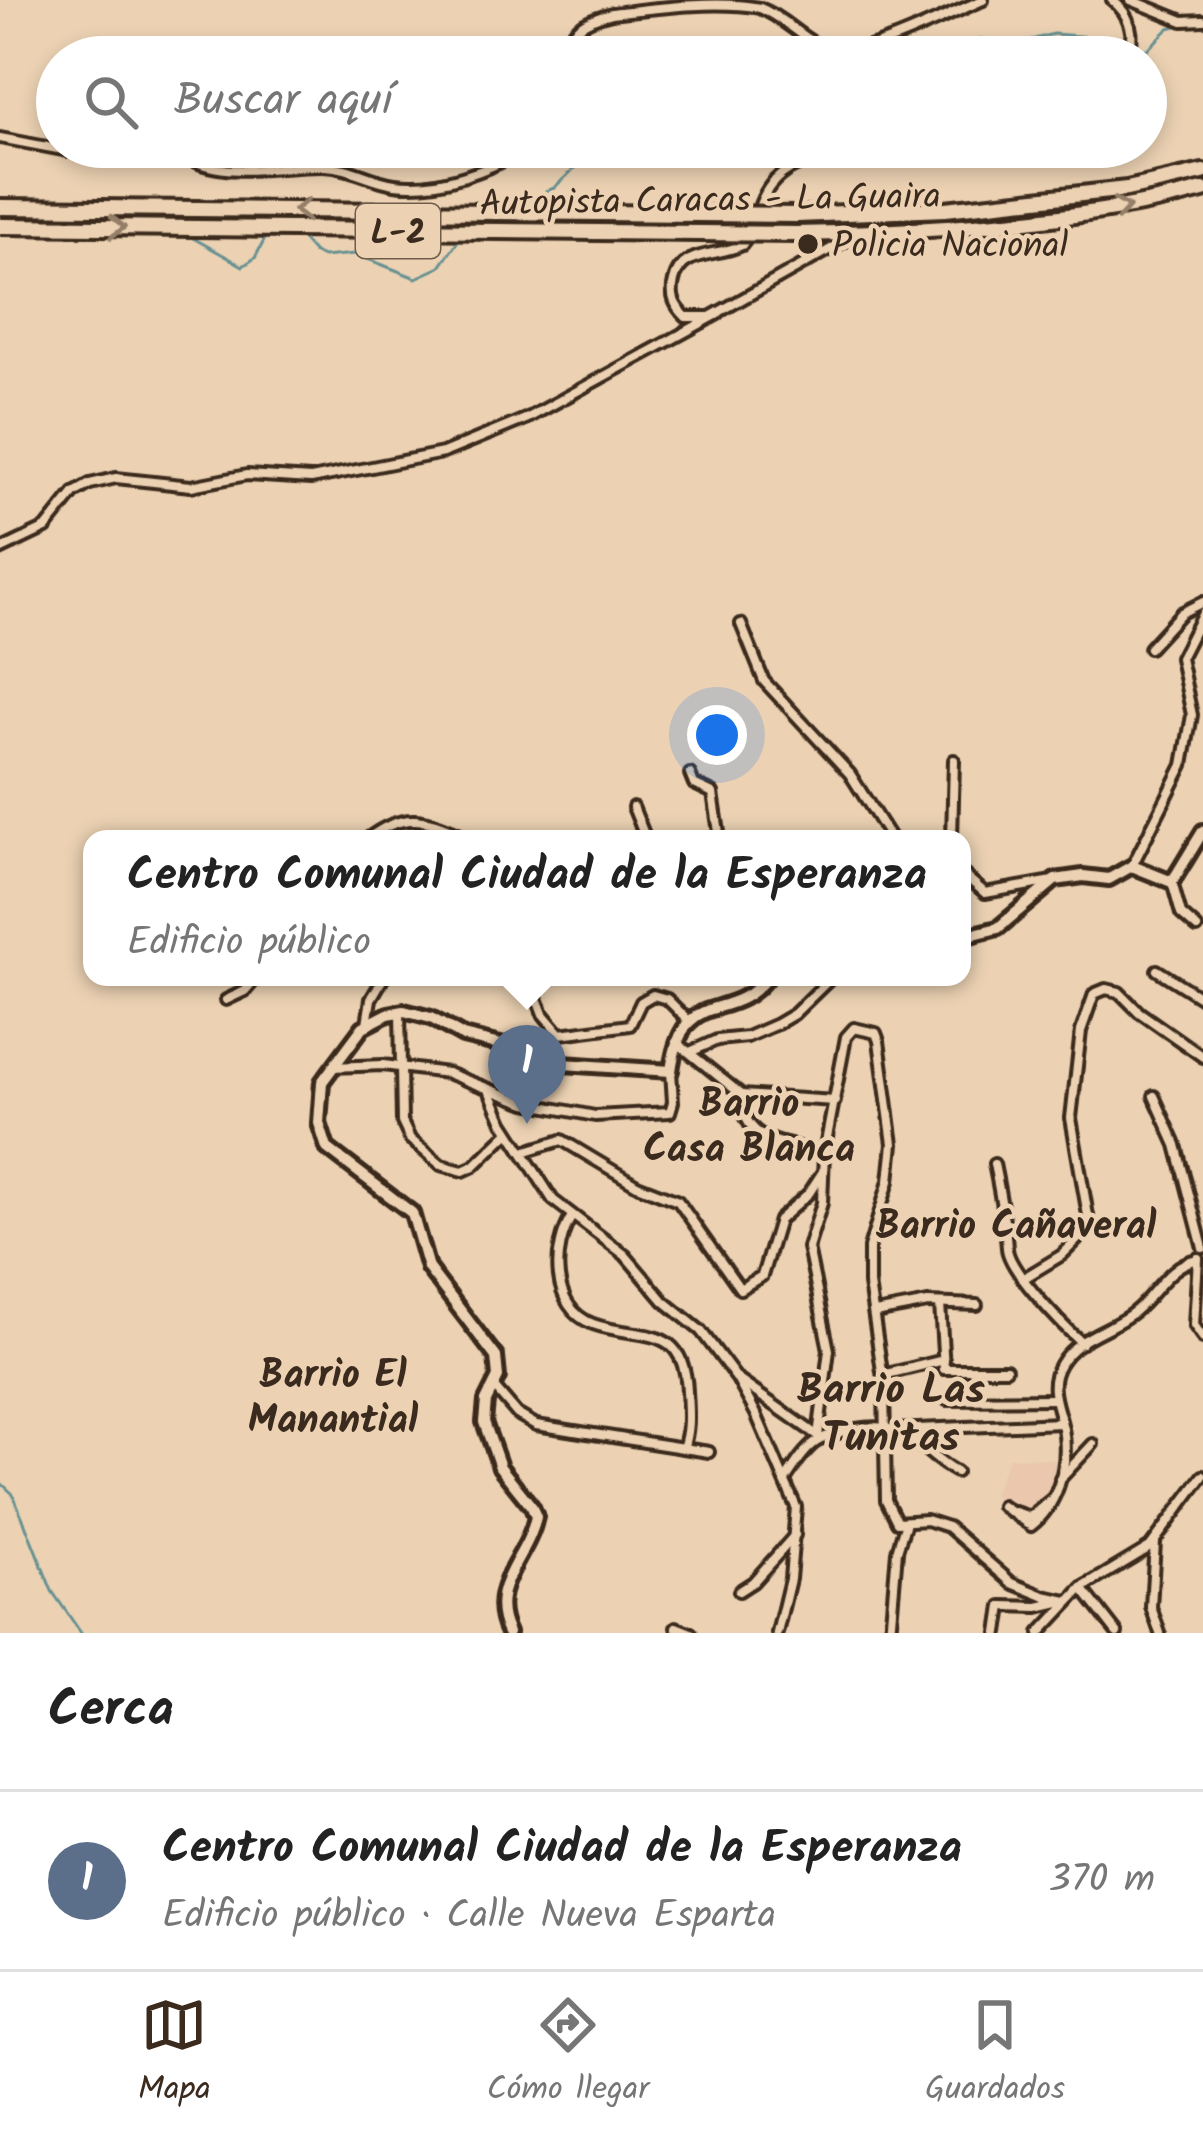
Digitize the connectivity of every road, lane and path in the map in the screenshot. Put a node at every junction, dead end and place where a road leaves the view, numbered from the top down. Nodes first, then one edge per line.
1 (983, 0) edge
2 (1112, 0) edge
3 (1130, 0) edge
4 (1203, 20) edge
5 (571, 36) edge
6 (803, 36) edge
7 (894, 36) edge
8 (1131, 36) edge
9 (0, 138) edge
10 (36, 145) edge
11 (214, 168) edge
12 (256, 168) edge
13 (337, 168) edge
14 (480, 168) edge
15 (791, 168) edge
16 (1203, 172) edge
17 (1203, 190) edge
18 (0, 207) edge
19 (0, 226) edge
20 (860, 232) junction
21 (718, 314) junction
22 (0, 550) edge
23 (1203, 602) edge
24 (1203, 614) edge
25 (741, 624) dead end
26 (1149, 648) dead end
27 (954, 760) dead end
28 (691, 774) dead end
29 (633, 807) dead end
30 (381, 830) edge
31 (448, 830) edge
32 (642, 830) edge
33 (719, 830) edge
34 (885, 830) edge
35 (952, 830) edge
36 (1203, 831) edge
37 (1132, 866) junction
38 (1055, 880) junction
39 (971, 881) edge
40 (1172, 882) junction
41 (1197, 928) dead end
42 (971, 936) edge
43 (1157, 970) dead end
44 (249, 986) edge
45 (378, 986) edge
46 (532, 986) edge
47 (758, 986) edge
48 (823, 986) edge
49 (1203, 999) edge
50 (226, 1000) dead end
51 (400, 1012) junction
52 (689, 1021) junction
53 (367, 1024) junction
54 (675, 1041) junction
55 (690, 1052) junction
56 (1203, 1057) edge
57 (401, 1067) junction
58 (330, 1068) junction
59 (671, 1071) junction
60 (489, 1090) junction
61 (742, 1095) junction
62 (1154, 1096) dead end
63 (835, 1100) junction
64 (509, 1132) junction
65 (524, 1152) junction
66 (824, 1153) junction
67 (994, 1165) dead end
68 (822, 1172) junction
69 (572, 1216) junction
70 (1201, 1253) edge
71 (1024, 1278) junction
72 (940, 1304) junction
73 (976, 1306) dead end
74 (875, 1313) junction
75 (1203, 1338) edge
76 (1082, 1343) junction
77 (944, 1360) junction
78 (1006, 1370) dead end
79 (883, 1375) junction
80 (737, 1379) junction
81 (494, 1387) junction
82 (1054, 1399) junction
83 (946, 1400) dead end
84 (1061, 1423) junction
85 (884, 1426) junction
86 (900, 1430) junction
87 (820, 1437) junction
88 (1094, 1444) dead end
89 (683, 1448) junction
90 (709, 1452) dead end
91 (956, 1472) dead end
92 (1203, 1476) edge
93 (785, 1480) junction
94 (1058, 1488) junction
95 (906, 1522) junction
96 (795, 1534) junction
97 (1155, 1542) junction
98 (1082, 1588) junction
99 (739, 1591) dead end
100 (1067, 1600) junction
101 (676, 1628) dead end
102 (508, 1633) edge
103 (691, 1633) edge
104 (777, 1633) edge
105 (890, 1633) edge
106 (998, 1633) edge
107 (1040, 1633) edge
108 (1117, 1633) edge
109 (1160, 1633) edge

1 - 7 street
2 - 8 street
3 - 4 street
5 - 6 street
9 - 10 street
11 - 12 street
13 - 14 street
15 - 21 street
16 -> 18 highway, Autopista Caracas - La Guaira / L-2, bridge
20 -> 17 highway, Autopista Caracas - La Guaira / L-2
19 -> 20 highway, Autopista Caracas - La Guaira / L-2, bridge
20 - 21 street
21 - 22 street
23 - 26 street
24 - 37 street
25 - 34 street
27 - 35 street
28 - 33 street
29 - 32 street
30 - 31 street
36 - 40 street
37 - 38 street
37 - 40 street
38 - 39 street
38 - 42 street
40 - 41 street
43 - 49 street
44 - 50 street
45 - 53 street
46 - 52 street
47 - 52 street
48 - 55 street
51 - 53 street
51 - 57 street
51 - 59 street
52 - 54 street
53 - 58 street
54 - 55 street
54 - 59 street
55 - 61 street
56 - 71 street
57 - 58 street
57 - 60 street
57 - 64 street
58 - 81 street
59 - 60 street
60 - 64 street
61 - 63 street
61 - 66 street
62 - 70 street
63 - 66 street
63 - 74 street
64 - 65 street
65 - 68 street
65 - 69 street
66 - 68 street
67 - 71 street
68 - 87 street
69 - 80 street
69 - 89 street
70 - 75 street
70 - 76 street
71 - 76 street
72 - 73 street
72 - 74 street
72 - 77 street
74 - 79 street
76 - 82 street
77 - 78 street
77 - 79 street
79 - 85 street
80 - 87 street
80 - 93 street
81 - 89 street
81 - 102 street
82 - 83 street
82 - 84 street
84 - 86 street
84 - 94 street
85 - 86 street
85 - 87 street
85 - 95 street
86 - 91 street
87 - 93 street
88 - 94 street
89 - 90 street
92 - 97 street
93 - 96 street
94 - 94 street
95 - 100 street
95 - 105 street
96 - 99 street
96 - 104 street
97 - 98 street
97 - 109 street
98 - 100 street
98 - 108 street
100 - 106 street
100 - 107 street
101 - 103 street

